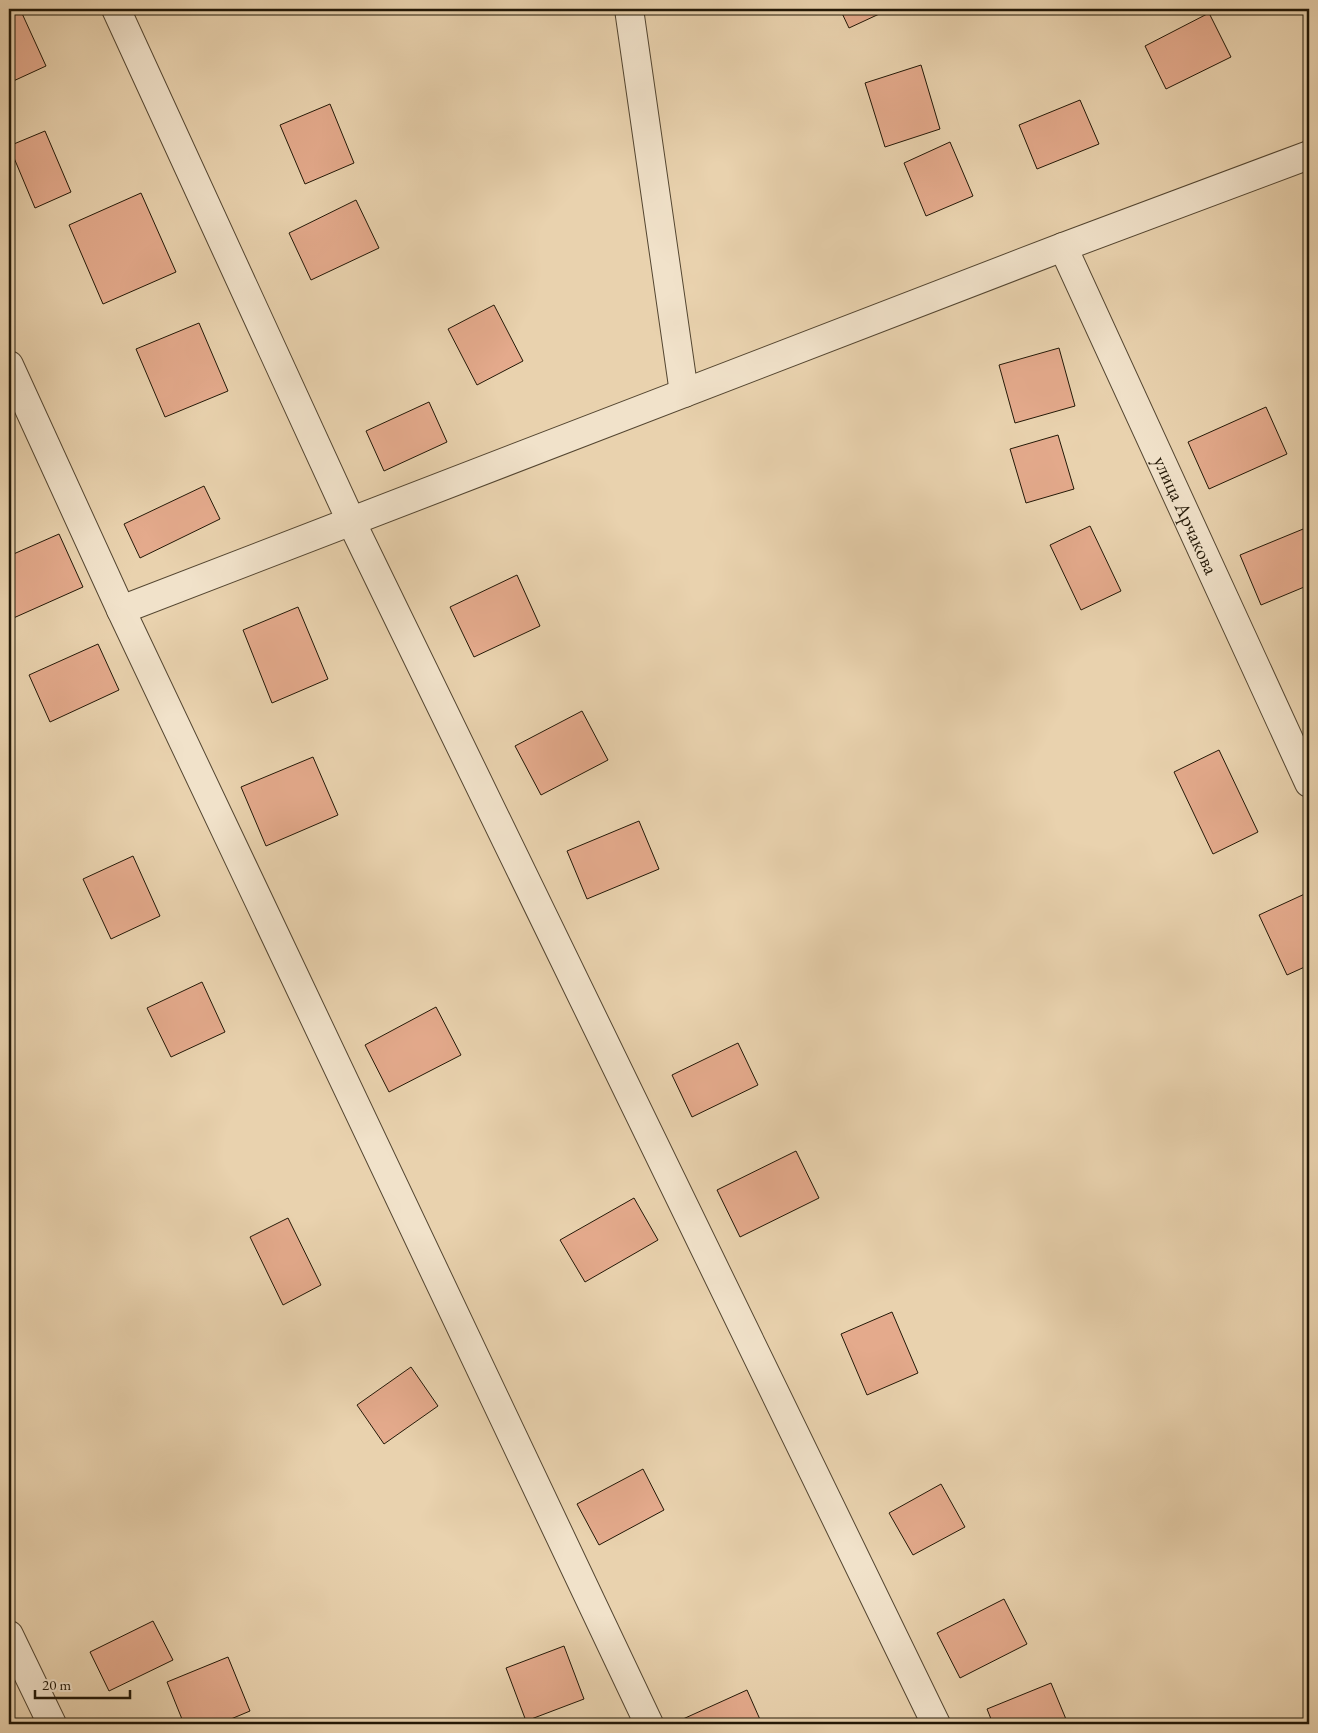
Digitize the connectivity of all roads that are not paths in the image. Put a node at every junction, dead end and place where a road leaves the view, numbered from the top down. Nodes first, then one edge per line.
1 (116, 9) edge
2 (629, 9) edge
3 (1309, 155) edge
4 (1063, 247) junction
5 (9, 365) edge
6 (684, 393) junction
7 (350, 522) junction
8 (121, 610) junction
9 (1309, 784) edge
10 (9, 1635) edge
11 (52, 1724) edge
12 (649, 1724) edge
13 (936, 1724) edge

1 - 7 street
2 - 6 street
3 - 4 street
4 - 6 street
4 - 9 street, улица Арчакова
5 - 8 street
6 - 7 street
7 - 8 street
7 - 13 street
8 - 12 street
10 - 11 street

